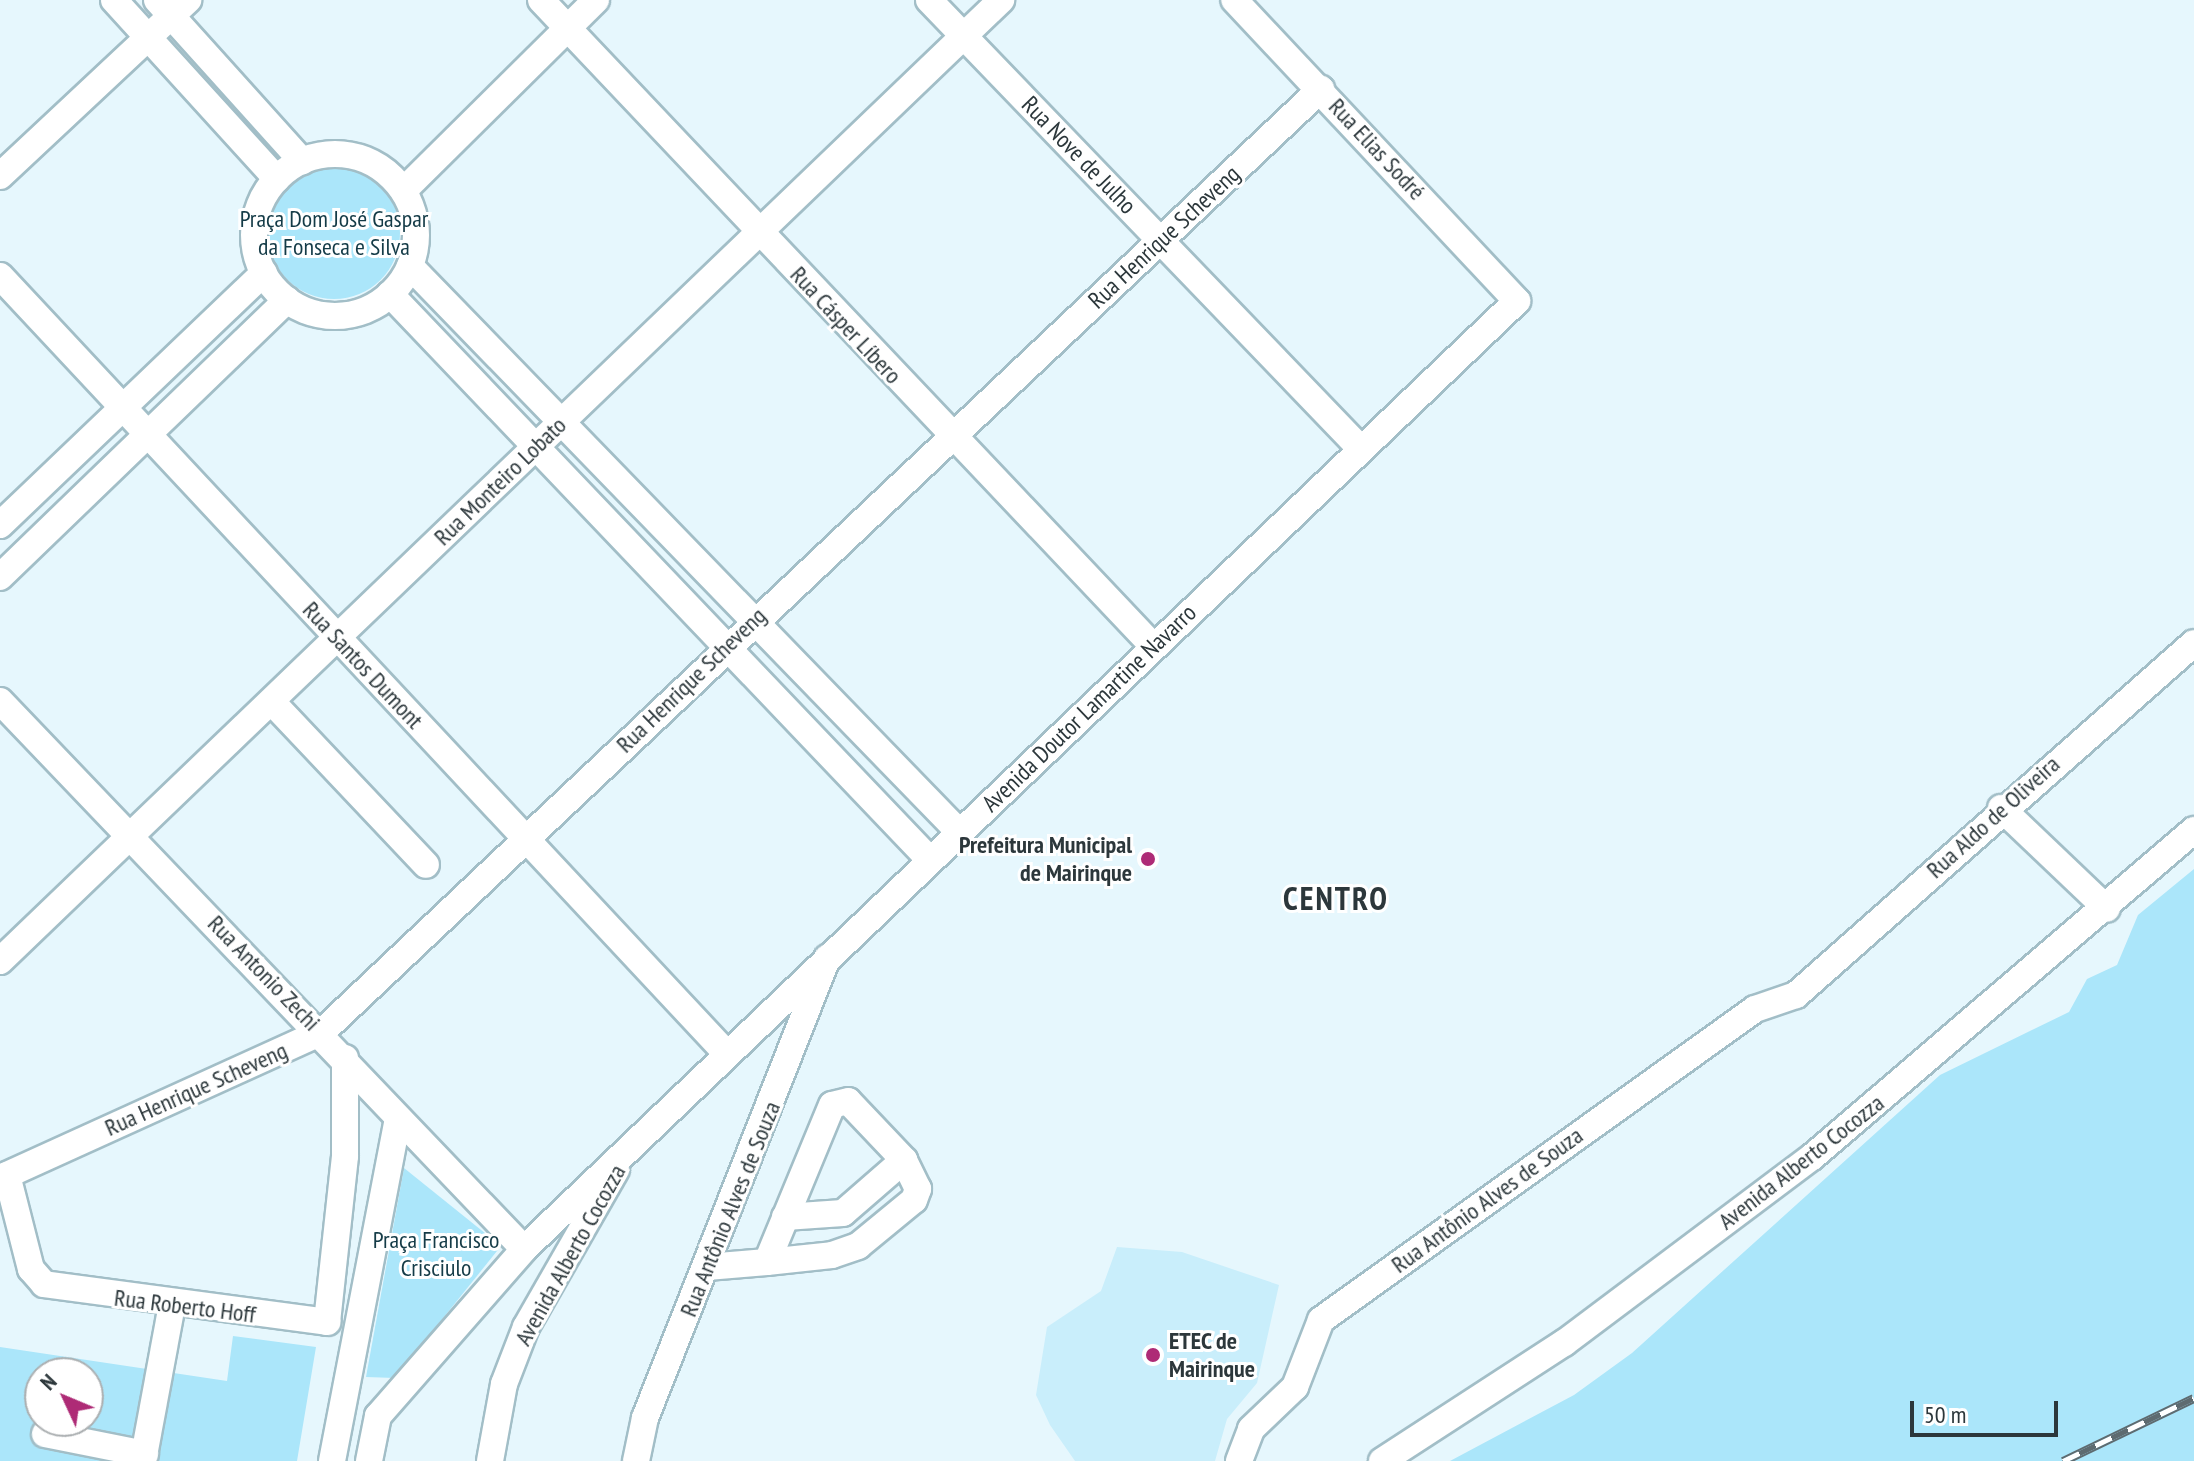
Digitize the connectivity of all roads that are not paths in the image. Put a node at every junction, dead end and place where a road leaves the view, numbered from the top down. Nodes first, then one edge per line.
1 (114, 0) edge
2 (541, 0) edge
3 (596, 0) edge
4 (929, 0) edge
5 (1001, 0) edge
6 (1234, 0) edge
7 (172, 5) edge
8 (567, 27) junction
9 (963, 36) junction
10 (148, 37) junction
11 (1321, 89) junction
12 (302, 161) junction
13 (0, 176) edge
14 (277, 179) junction
15 (404, 190) junction
16 (759, 233) junction
17 (1160, 240) junction
18 (410, 266) junction
19 (264, 273) junction
20 (0, 276) edge
21 (390, 294) junction
22 (287, 300) junction
23 (1517, 301) joint
24 (123, 408) junction
25 (558, 424) junction
26 (148, 434) junction
27 (951, 436) junction
28 (537, 446) junction
29 (1361, 449) junction
30 (0, 525) edge
31 (0, 577) edge
32 (752, 622) junction
33 (338, 638) junction
34 (2194, 643) edge
35 (727, 646) junction
36 (1154, 647) junction
37 (0, 701) edge
38 (272, 702) junction
39 (2001, 808) junction
40 (2194, 830) edge
41 (959, 832) junction
42 (132, 837) junction
43 (525, 838) junction
44 (930, 860) junction
45 (426, 865) dead end
46 (2107, 909) junction
47 (827, 958) junction
48 (0, 961) edge
49 (1796, 995) joint
50 (322, 1032) junction
51 (726, 1053) junction
52 (345, 1058) junction
53 (398, 1119) junction
54 (632, 1143) junction
55 (904, 1160) junction
56 (4, 1176) edge
57 (843, 1213) junction
58 (785, 1217) junction
59 (858, 1246) junction
60 (524, 1249) junction
61 (767, 1262) junction
62 (707, 1267) junction
63 (172, 1304) junction
64 (58, 1437) edge
65 (144, 1457) edge
66 (332, 1461) edge
67 (369, 1461) edge
68 (490, 1461) edge
69 (636, 1461) edge
70 (1239, 1461) edge
71 (1382, 1461) edge

1 - 10 street
2 - 8 street, Rua Cásper Líbero
3 - 8 street
4 - 9 street, Rua Nove de Julho
5 - 9 street, Rua Monteiro Lobato
6 - 11 street, Rua Elias Sodré
7 - 10 street
7 - 12 street
8 - 15 street
8 - 16 street, Rua Cásper Líbero
9 - 16 street, Rua Monteiro Lobato
9 - 17 street, Rua Nove de Julho
10 - 13 street
10 - 14 street
11 - 17 street, Rua Henrique Scheveng
11 - 23 street, Rua Elias Sodré
12 - 14 street
12 - 15 street
14 - 19 street
15 - 18 street
16 - 25 street, Rua Monteiro Lobato
16 - 27 street, Rua Cásper Líbero
17 - 27 street, Rua Henrique Scheveng
17 - 29 street, Rua Nove de Julho
18 - 21 street
18 - 25 street
19 - 22 street
19 - 24 street
20 - 24 street, Rua Santos Dumont
21 - 22 street
21 - 28 street
22 - 26 street
23 - 29 street, Avenida Doutor Lamartine Navarro
24 - 26 street, Rua Santos Dumont
24 - 30 street
25 - 28 street, Rua Monteiro Lobato
25 - 32 street
26 - 31 street
26 - 33 street, Rua Santos Dumont
27 - 32 street, Rua Henrique Scheveng
27 - 36 street, Rua Cásper Líbero
28 - 33 street, Rua Monteiro Lobato
28 - 35 street
29 - 36 street, Avenida Doutor Lamartine Navarro
32 - 35 street, Rua Henrique Scheveng
32 - 41 street
33 - 38 street, Rua Monteiro Lobato
33 - 43 street, Rua Santos Dumont
34 - 39 street, Rua Aldo de Oliveira
35 - 43 street, Rua Henrique Scheveng
35 - 44 street
36 - 41 street, Avenida Doutor Lamartine Navarro
37 - 42 street, Rua Antonio Zechi
38 - 42 street, Rua Monteiro Lobato
38 - 45 street
39 - 46 street
39 - 49 street, Rua Aldo de Oliveira
40 - 46 street, Avenida Alberto Cocozza
41 - 44 street, Avenida Doutor Lamartine Navarro
42 - 48 street, Rua Monteiro Lobato
42 - 50 street, Rua Antonio Zechi
43 - 50 street, Rua Henrique Scheveng
43 - 51 street, Rua Santos Dumont
44 - 47 street, Avenida Doutor Lamartine Navarro
46 - 71 street, Avenida Alberto Cocozza
47 - 51 street, Avenida Doutor Lamartine Navarro
47 - 62 street, Rua Antônio Alves de Souza
49 - 70 street, Rua Antônio Alves de Souza
50 - 52 street, Rua Antonio Zechi
50 - 56 street, Rua Henrique Scheveng
51 - 54 street, Avenida Doutor Lamartine Navarro
52 - 53 street, Rua Antonio Zechi
52 - 63 street, Rua Roberto Hoff
53 - 60 street, Rua Antonio Zechi
53 - 66 street
54 - 60 street, Avenida Doutor Lamartine Navarro
54 - 68 street, Avenida Alberto Cocozza
55 - 57 street
55 - 58 street
55 - 59 street
56 - 63 street, Rua Roberto Hoff
57 - 58 street
57 - 59 street
58 - 61 street
59 - 61 street
60 - 67 street, Avenida Doutor Lamartine Navarro
61 - 62 street
62 - 69 street, Rua Antônio Alves de Souza
63 - 65 street
64 - 65 street

